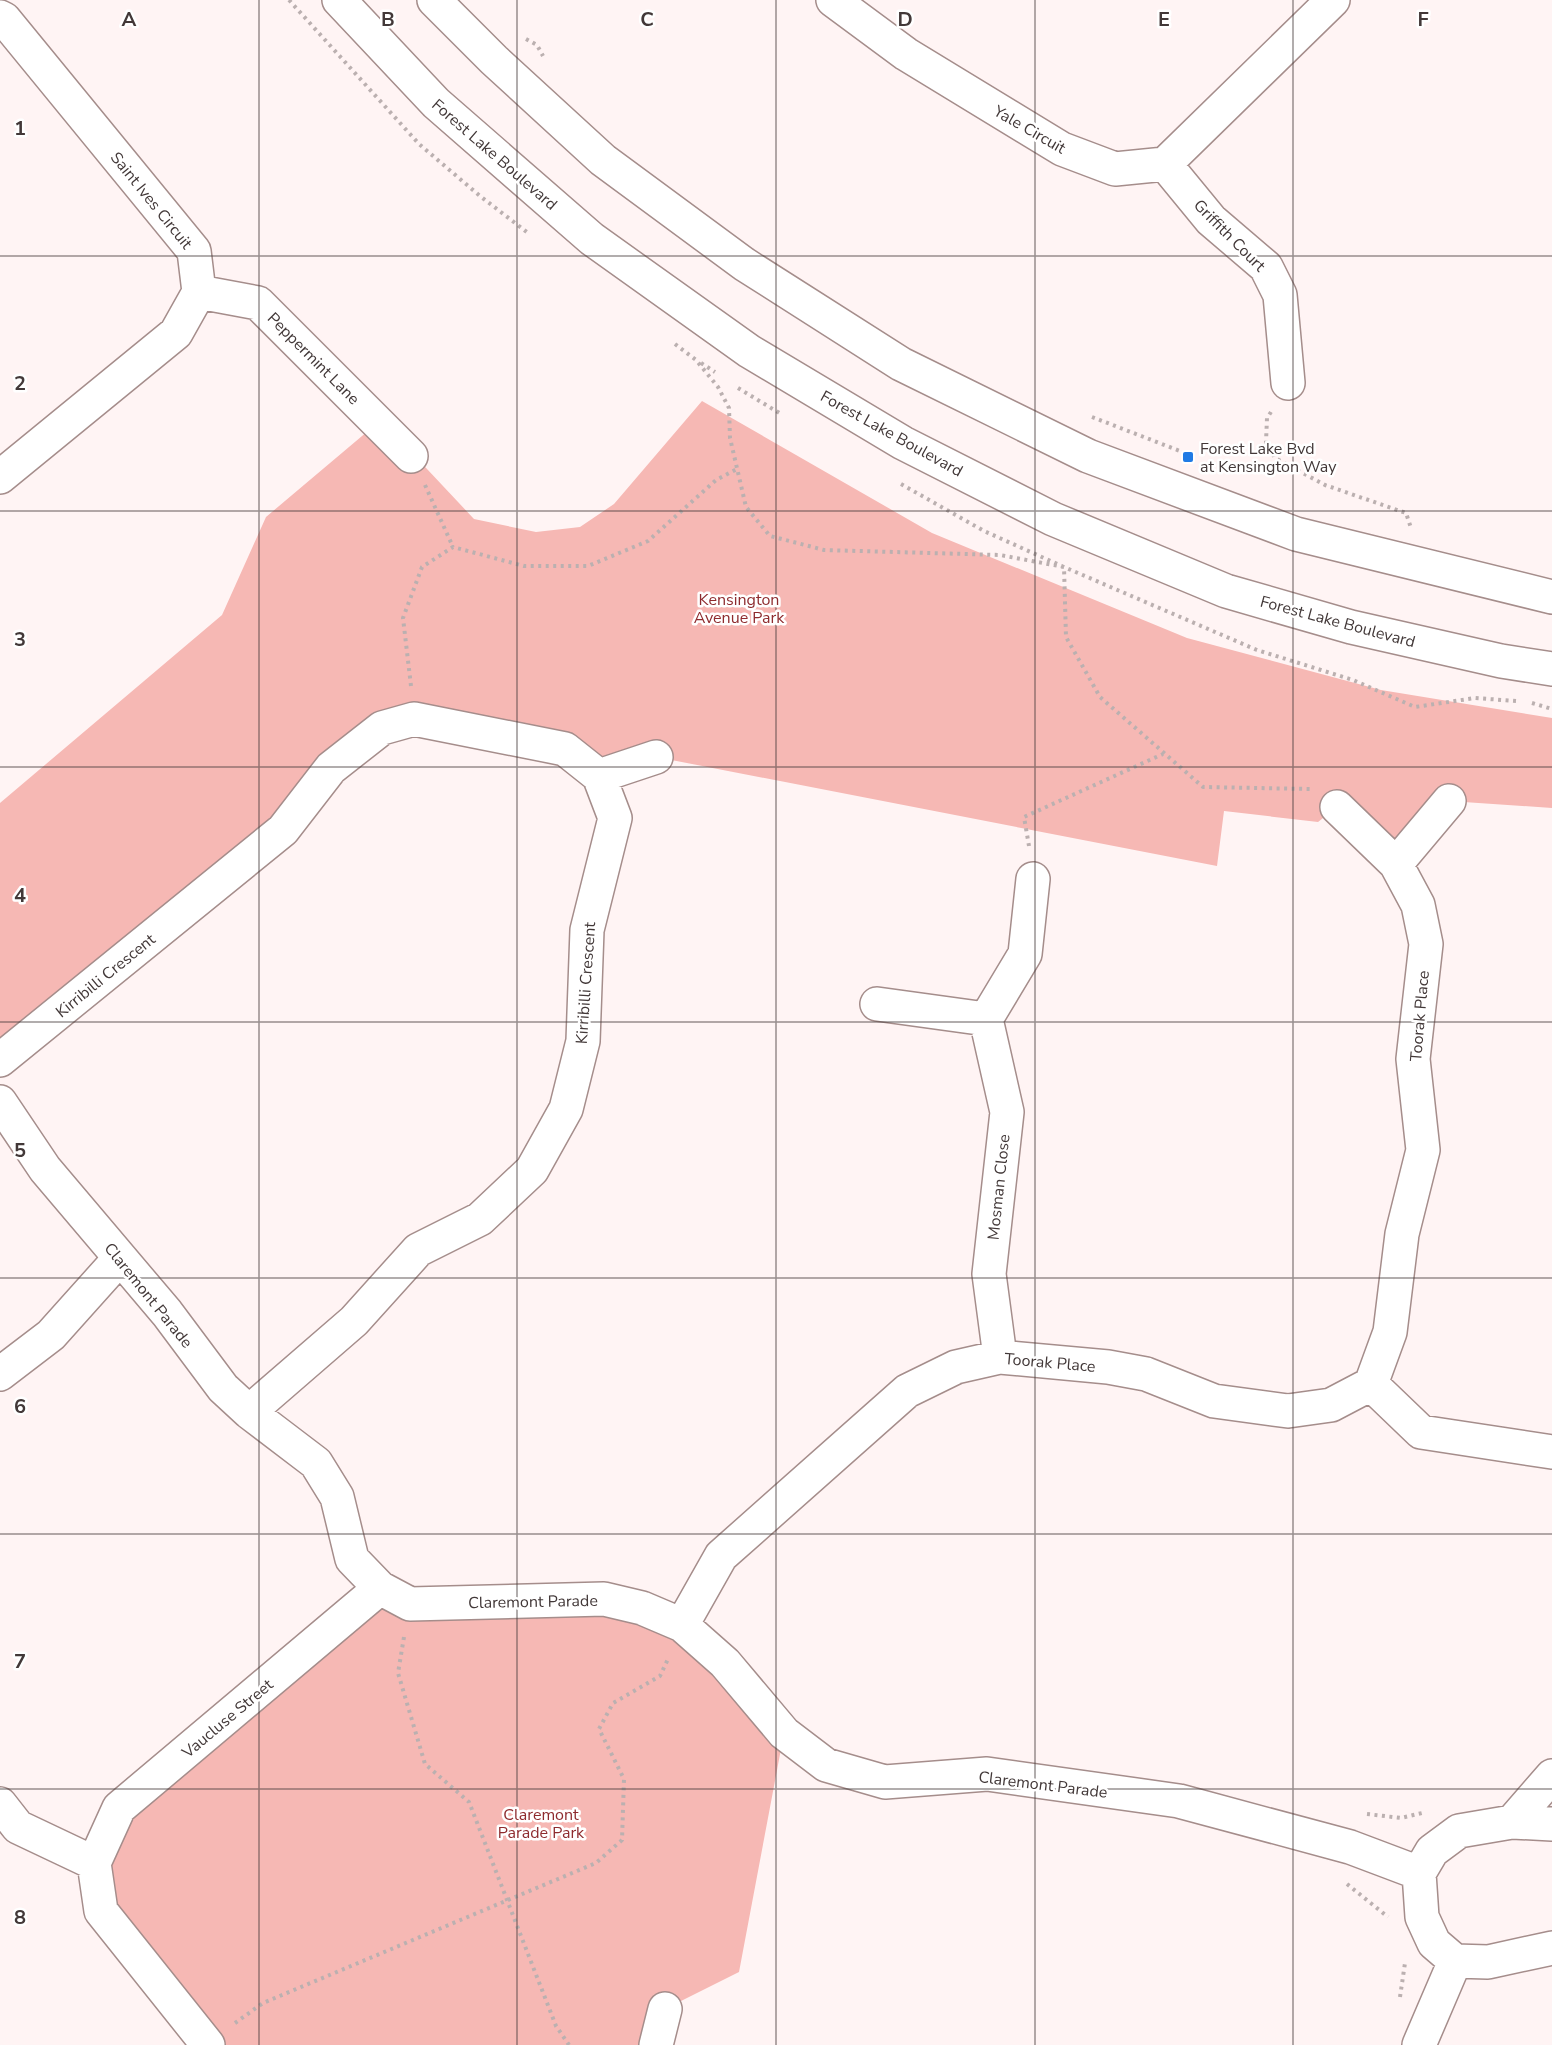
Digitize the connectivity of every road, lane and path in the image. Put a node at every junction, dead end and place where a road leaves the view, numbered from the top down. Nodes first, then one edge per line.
1 (339, 0) edge
2 (434, 0) edge
3 (832, 0) edge
4 (1334, 0) edge
5 (0, 17) edge
6 (519, 36) dead end
7 (546, 63) dead end
8 (1165, 164) junction
9 (199, 292) junction
10 (1288, 383) joint
11 (1086, 414) dead end
12 (1181, 451) dead end
13 (411, 456) joint
14 (737, 469) dead end
15 (0, 477) edge
16 (1413, 537) dead end
17 (453, 547) junction
18 (1064, 567) dead end
19 (1552, 597) edge
20 (1552, 669) edge
21 (414, 719) junction
22 (1163, 754) junction
23 (656, 757) dead end
24 (599, 776) junction
25 (1449, 801) dead end
26 (1337, 807) joint
27 (1396, 864) junction
28 (1034, 879) joint
29 (877, 1004) dead end
30 (986, 1019) junction
31 (0, 1060) edge
32 (0, 1102) edge
33 (120, 1258) junction
34 (1000, 1357) junction
35 (0, 1374) edge
36 (1371, 1384) junction
37 (249, 1412) junction
38 (1552, 1452) edge
39 (380, 1588) junction
40 (410, 1604) junction
41 (682, 1625) junction
42 (1552, 1776) edge
43 (0, 1804) edge
44 (1512, 1822) junction
45 (1552, 1824) edge
46 (94, 1863) junction
47 (1419, 1874) junction
48 (507, 1900) junction
49 (1552, 1948) edge
50 (1455, 1961) junction
51 (665, 2009) dead end
52 (208, 2043) edge
53 (569, 2045) edge
54 (656, 2045) edge
55 (1419, 2045) edge

1 - 20 street, Forest Lake Boulevard
2 - 19 street
3 - 8 street, Yale Circuit
4 - 8 street
5 - 9 street, Saint Ives Circuit
6 - 7 path
8 - 10 street, Griffith Court
9 - 13 street, Peppermint Lane
9 - 15 street
10 - 16 path
11 - 12 path
13 - 17 path
14 - 17 path
17 - 21 path
18 - 22 path
21 - 24 street, Kirribilli Crescent
21 - 31 street, Kirribilli Crescent
22 - 26 path
22 - 28 path
23 - 24 street
24 - 37 street, Kirribilli Crescent
25 - 27 street
26 - 27 street, Toorak Place
27 - 36 street, Toorak Place
28 - 30 street
29 - 30 street
30 - 34 street, Mosman Close
32 - 33 street, Claremont Parade
33 - 35 street
33 - 37 street, Claremont Parade
34 - 36 street, Toorak Place
34 - 41 street, Toorak Place
36 - 38 street
37 - 39 street, Claremont Parade
39 - 40 street, Claremont Parade
39 - 46 street, Vaucluse Street
40 - 41 street, Claremont Parade
40 - 48 path
41 - 47 street, Claremont Parade
41 - 48 path
42 - 44 street
43 - 46 street
44 - 45 street
44 - 47 street
46 - 52 street
47 - 50 street
48 - 52 path
48 - 53 path
49 - 50 street
50 - 55 street
51 - 54 street

